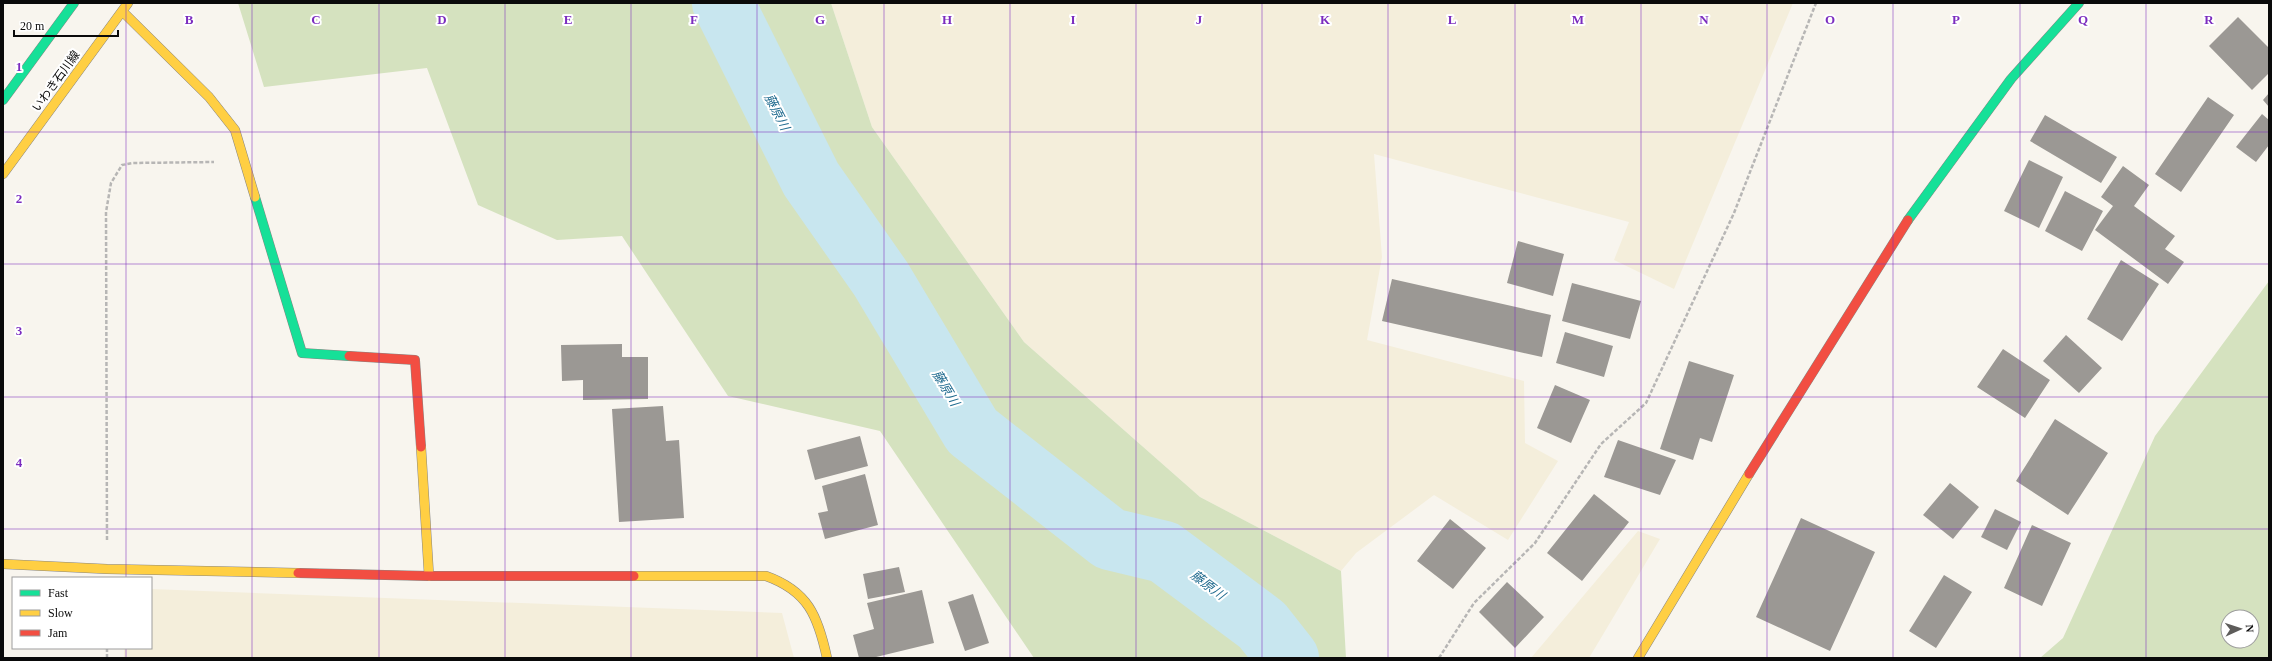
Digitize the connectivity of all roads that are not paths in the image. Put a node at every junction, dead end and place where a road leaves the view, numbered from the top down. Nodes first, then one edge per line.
1 (74, 3) edge
2 (128, 3) edge
3 (2079, 3) edge
4 (122, 11) junction
5 (3, 100) edge
6 (3, 174) edge
7 (3, 564) edge
8 (429, 576) junction
9 (827, 658) edge
10 (1638, 658) edge

1 - 5 street
2 - 4 street, いわき石川線
3 - 10 street
4 - 6 street, いわき石川線
4 - 8 street
7 - 8 street
8 - 9 street

